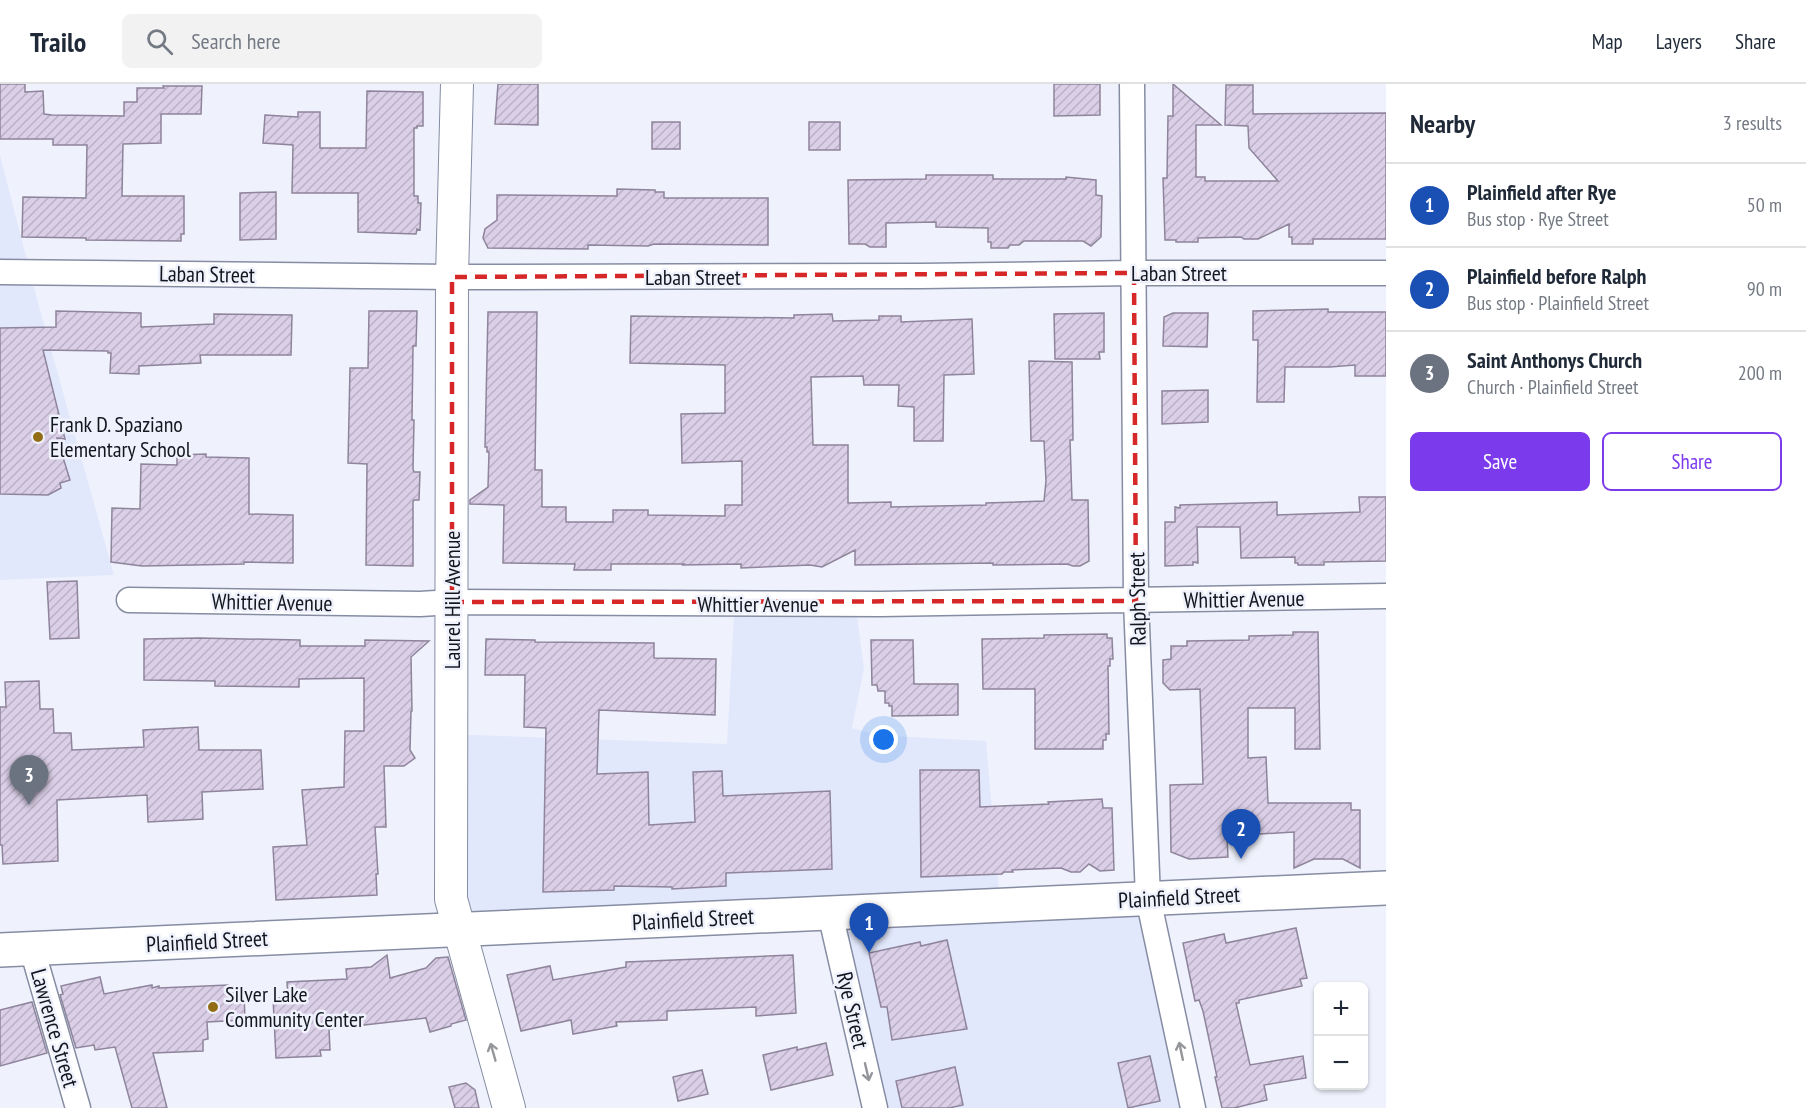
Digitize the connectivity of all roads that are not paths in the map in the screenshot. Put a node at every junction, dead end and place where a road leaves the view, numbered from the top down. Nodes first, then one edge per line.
1 (457, 84) edge
2 (1132, 84) edge
3 (0, 272) edge
4 (1134, 273) junction
5 (1386, 273) edge
6 (452, 277) junction
7 (1386, 596) edge
8 (129, 600) dead end
9 (1136, 601) junction
10 (452, 602) junction
11 (1386, 888) edge
12 (1148, 898) junction
13 (830, 913) junction
14 (458, 929) junction
15 (32, 949) junction
16 (0, 950) edge
17 (78, 1108) edge
18 (509, 1108) edge
19 (875, 1108) edge
20 (1194, 1108) edge

1 - 6 street, Laurel Hill Avenue
2 - 4 street, Ralph Street
3 - 6 street, Laban Street
4 - 5 street, Laban Street
4 - 6 street, Laban Street
4 - 9 street, Ralph Street
6 - 10 street, Laurel Hill Avenue
7 - 9 street, Whittier Avenue
8 - 10 street, Whittier Avenue
9 - 10 street, Whittier Avenue
9 - 12 street, Ralph Street
10 - 14 street, Laurel Hill Avenue
11 - 12 main road, Plainfield Street
12 - 13 main road, Plainfield Street
20 -> 12 street, Ralph Street
13 - 14 main road, Plainfield Street
13 -> 19 street, Rye Street
14 - 15 main road, Plainfield Street
18 -> 14 street, Laurel Hill Avenue
15 - 16 main road, Plainfield Street
15 - 17 street, Lawrence Street

